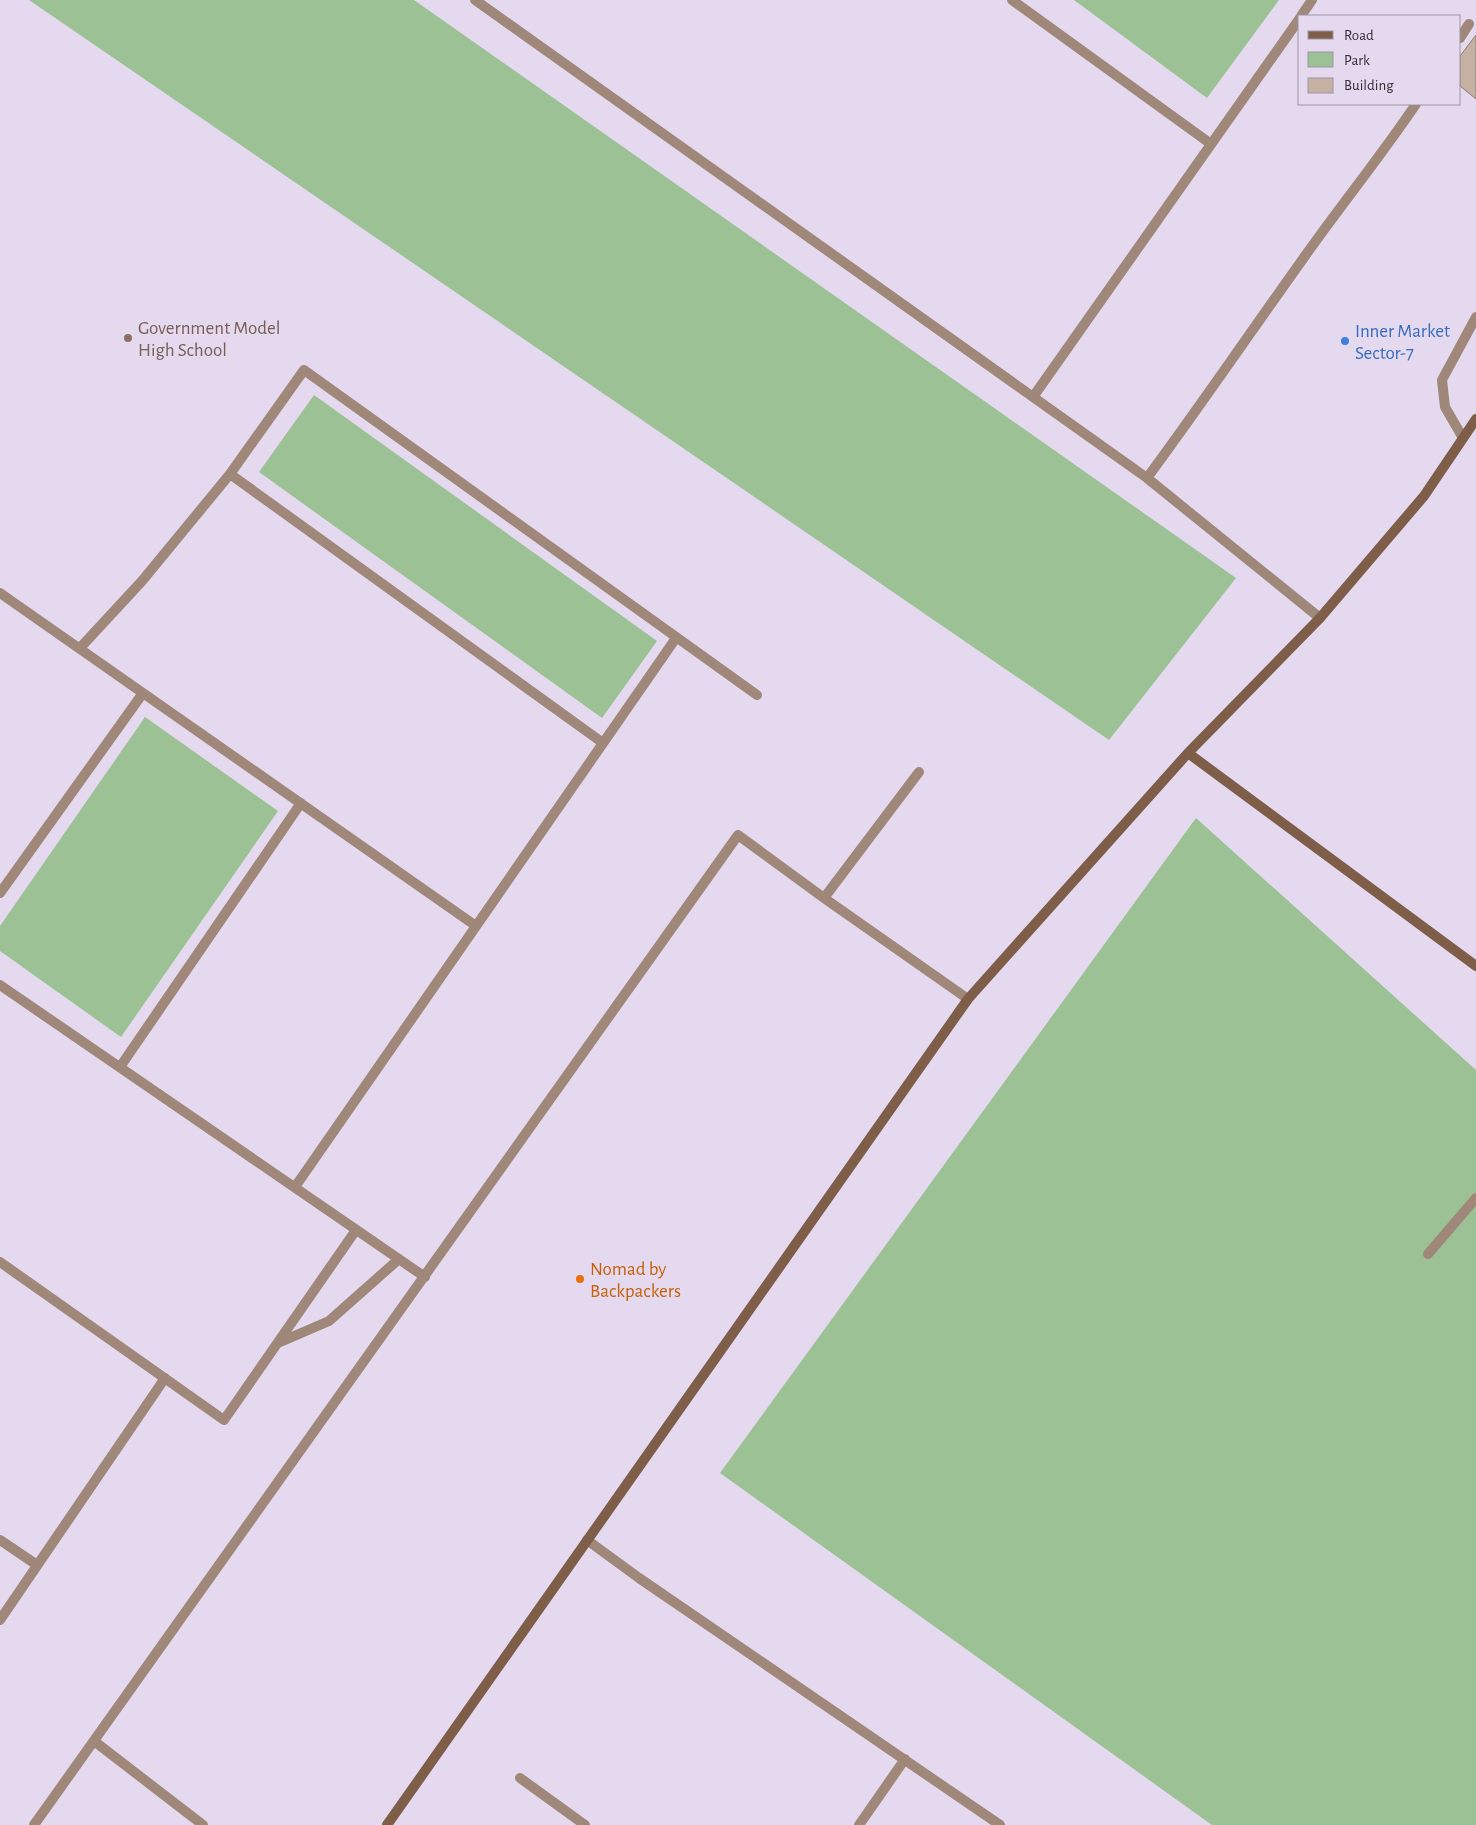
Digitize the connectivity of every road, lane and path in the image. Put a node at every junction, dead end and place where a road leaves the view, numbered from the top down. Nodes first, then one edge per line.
1 (475, 0) edge
2 (1012, 0) edge
3 (1312, 0) edge
4 (1301, 15) edge
5 (1298, 20) edge
6 (1469, 24) dead end
7 (1461, 36) edge
8 (1415, 105) edge
9 (1211, 144) junction
10 (1476, 317) edge
11 (1033, 398) junction
12 (1476, 419) edge
13 (1463, 438) junction
14 (230, 474) junction
15 (1147, 478) junction
16 (0, 593) edge
17 (1320, 618) junction
18 (676, 638) junction
19 (80, 648) junction
20 (143, 693) junction
21 (757, 695) dead end
22 (603, 743) junction
23 (1188, 753) junction
24 (919, 772) dead end
25 (301, 804) junction
26 (0, 893) edge
27 (824, 898) junction
28 (476, 926) junction
29 (1476, 966) edge
30 (0, 985) edge
31 (968, 999) junction
32 (120, 1067) junction
33 (295, 1188) junction
34 (1476, 1198) edge
35 (356, 1230) junction
36 (1428, 1254) dead end
37 (399, 1259) junction
38 (0, 1262) edge
39 (424, 1277) junction
40 (277, 1343) junction
41 (165, 1378) junction
42 (0, 1540) edge
43 (587, 1540) junction
44 (37, 1566) junction
45 (0, 1620) edge
46 (94, 1741) junction
47 (905, 1759) junction
48 (520, 1778) dead end
49 (34, 1825) edge
50 (203, 1825) edge
51 (387, 1825) edge
52 (585, 1825) edge
53 (859, 1825) edge
54 (1000, 1825) edge

1 - 11 street
2 - 9 street
3 - 4 street
5 - 9 street
6 - 7 street
8 - 15 street
9 - 11 street
10 - 13 street
11 - 15 street
12 - 13 street
13 - 17 street
14 - 18 street
14 - 19 street
14 - 22 street
15 - 17 street
16 - 19 street
17 - 23 street
18 - 21 street
18 - 22 street
19 - 20 street
20 - 25 street
20 - 26 street
22 - 28 street
23 - 29 street
23 - 31 street
24 - 27 street
25 - 28 street
25 - 32 street
27 - 31 street
27 - 39 street
28 - 33 street
30 - 32 street
31 - 43 street
32 - 33 street
33 - 35 street
34 - 36 street
35 - 37 street
35 - 40 street
37 - 39 street
37 - 40 street
38 - 41 street
39 - 46 street
40 - 41 street
41 - 44 street
42 - 44 street
43 - 47 street
43 - 51 street
44 - 45 street
46 - 49 street
46 - 50 street
47 - 53 street
47 - 54 street
48 - 52 street

